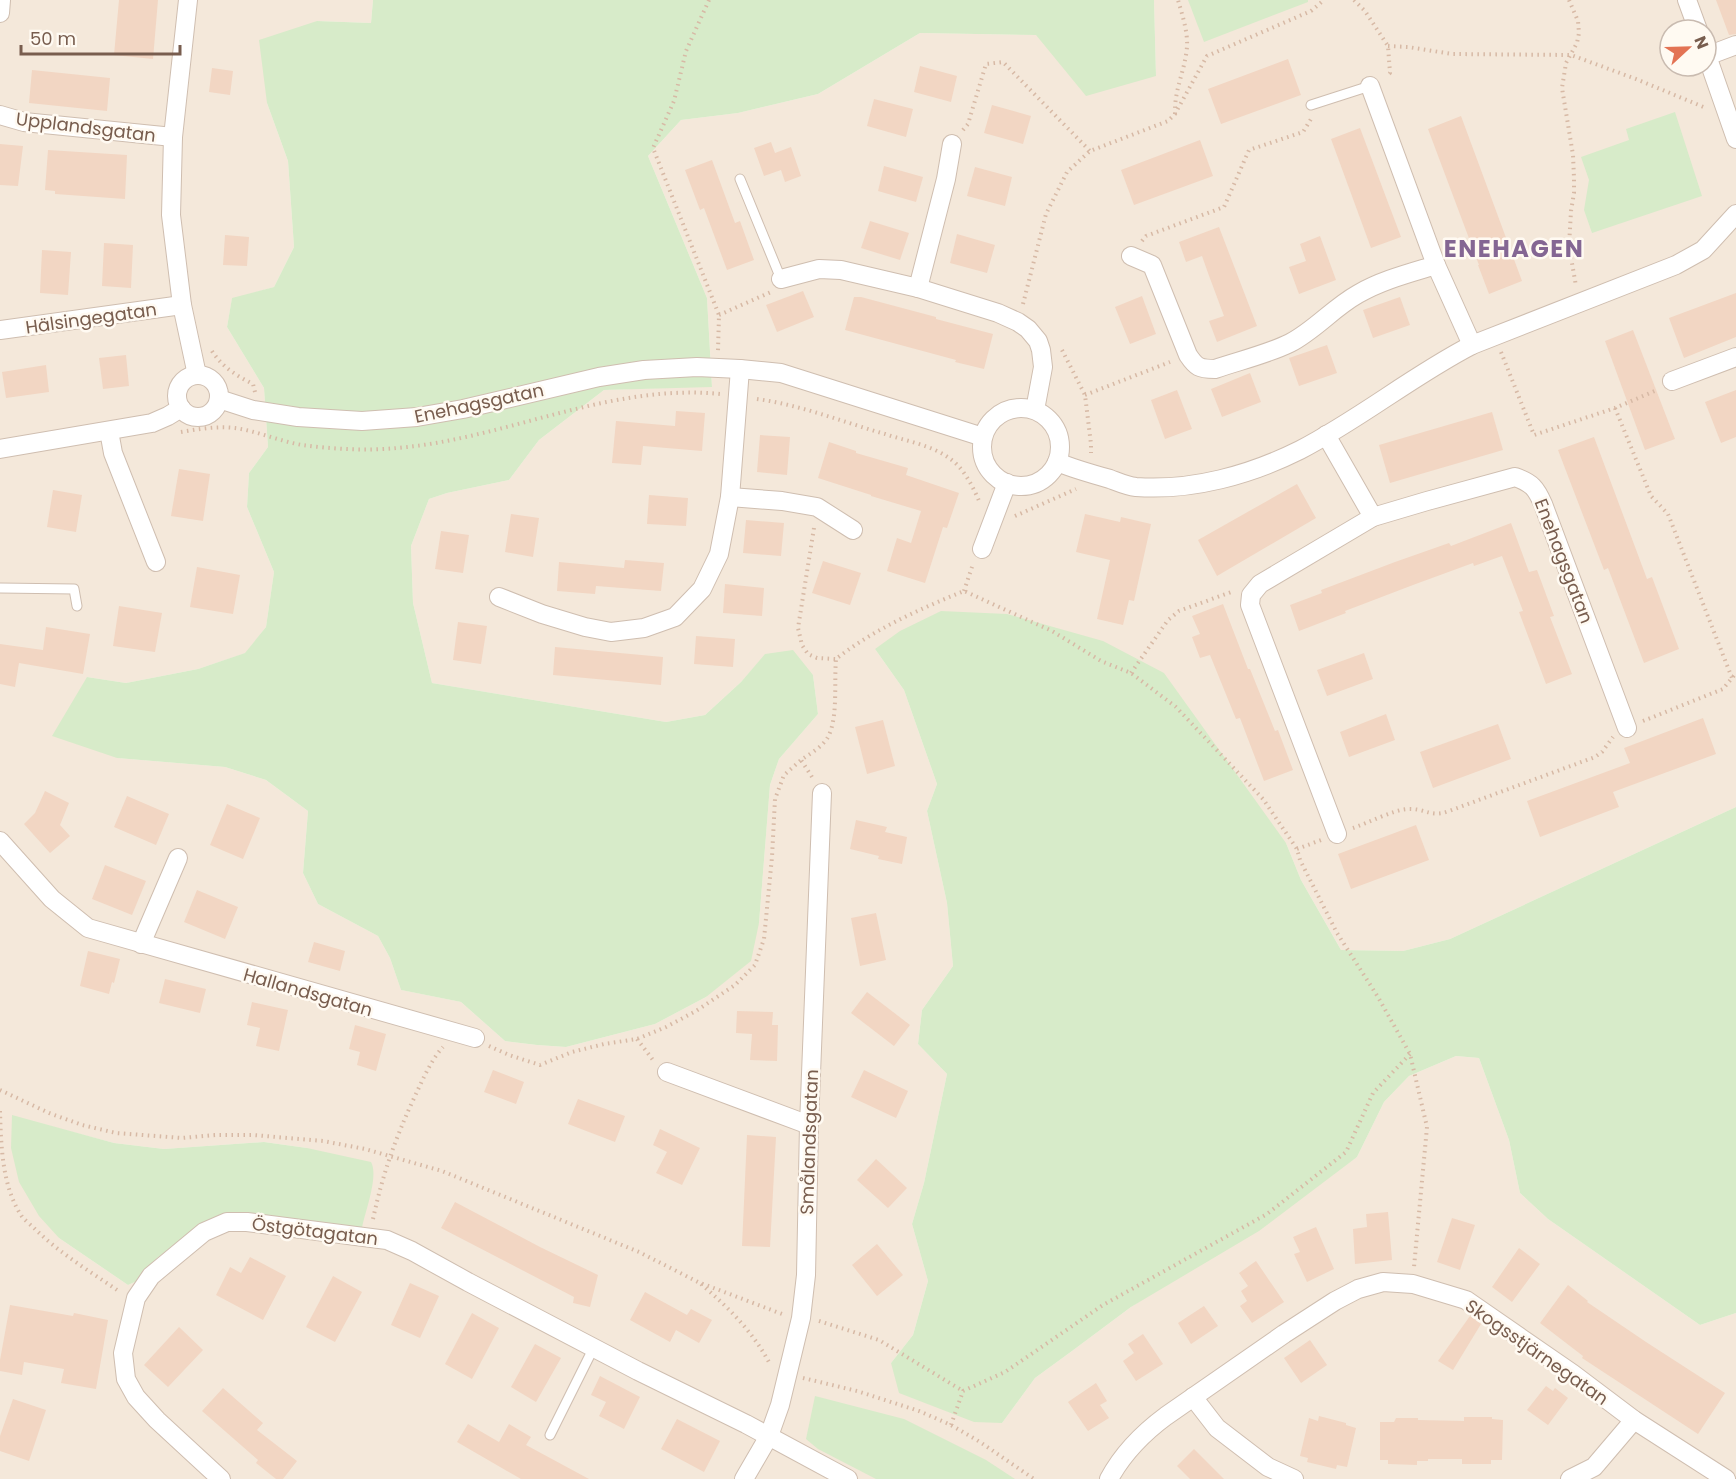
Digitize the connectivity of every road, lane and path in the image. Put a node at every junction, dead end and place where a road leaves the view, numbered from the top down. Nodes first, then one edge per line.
1 (1, 0) edge
2 (188, 0) edge
3 (709, 0) edge
4 (1178, 0) edge
5 (1324, 0) edge
6 (1354, 0) edge
7 (1569, 0) edge
8 (1687, 0) edge
9 (0, 13) edge
10 (1694, 18) edge
11 (1736, 45) edge
12 (1388, 46) junction
13 (1718, 51) edge
14 (1571, 55) junction
15 (1715, 78) edge
16 (1370, 86) junction
17 (1311, 105) joint
18 (1174, 114) junction
19 (0, 115) edge
20 (1728, 117) junction
21 (173, 137) junction
22 (1736, 139) edge
23 (952, 144) joint
24 (1090, 151) junction
25 (740, 179) dead end
26 (1736, 214) edge
27 (1131, 256) joint
28 (1436, 265) junction
29 (781, 279) junction
30 (918, 288) junction
31 (1023, 303) junction
32 (1580, 303) junction
33 (182, 305) junction
34 (719, 315) junction
35 (1024, 316) junction
36 (0, 330) edge
37 (1495, 338) junction
38 (209, 343) dead end
39 (1059, 345) dead end
40 (1472, 345) junction
41 (1188, 355) junction
42 (1736, 357) edge
43 (718, 368) junction
44 (740, 369) junction
45 (197, 375) junction
46 (1672, 381) joint
47 (738, 396) junction
48 (1085, 396) junction
49 (219, 399) junction
50 (181, 408) junction
51 (1615, 408) junction
52 (253, 410) junction
53 (1035, 410) junction
54 (109, 431) junction
55 (250, 432) junction
56 (174, 434) dead end
57 (1326, 435) junction
58 (983, 437) junction
59 (0, 448) edge
60 (1057, 462) junction
61 (1088, 473) junction
62 (1007, 483) junction
63 (730, 497) junction
64 (817, 507) junction
65 (995, 516) junction
66 (1373, 518) junction
67 (853, 530) dead end
68 (982, 549) dead end
69 (156, 562) dead end
70 (0, 588) edge
71 (1251, 595) junction
72 (499, 597) dead end
73 (77, 606) dead end
74 (836, 659) junction
75 (1131, 673) junction
76 (1736, 673) edge
77 (1732, 678) junction
78 (1627, 728) junction
79 (801, 760) junction
80 (822, 793) joint
81 (1337, 834) junction
82 (0, 841) edge
83 (1297, 849) junction
84 (178, 858) dead end
85 (141, 944) junction
86 (475, 1038) junction
87 (637, 1039) junction
88 (1410, 1054) junction
89 (667, 1072) joint
90 (0, 1090) edge
91 (0, 1111) edge
92 (809, 1125) junction
93 (389, 1156) junction
94 (367, 1237) junction
95 (698, 1282) junction
96 (1413, 1284) junction
97 (134, 1303) junction
98 (801, 1318) junction
99 (594, 1347) junction
100 (788, 1375) junction
101 (963, 1390) junction
102 (1194, 1396) junction
103 (1634, 1420) junction
104 (951, 1425) junction
105 (550, 1435) dead end
106 (769, 1436) junction
107 (221, 1479) edge
108 (744, 1479) edge
109 (848, 1479) edge
110 (1034, 1479) edge
111 (1109, 1479) edge
112 (1294, 1479) edge
113 (1570, 1479) edge
114 (1725, 1479) edge

1 - 9 street
2 - 21 street
3 - 34 path
4 - 18 path
5 - 18 path
6 - 12 path
7 - 14 path
8 - 10 street
11 - 13 street
12 - 14 path
12 - 16 path
14 - 20 path
14 - 32 path
15 - 20 street
16 - 17 lane
16 - 28 street
17 - 27 path
18 - 24 path
19 - 21 street, Upplandsgatan
20 - 22 street
21 - 33 street
23 - 24 path
23 - 30 street
24 - 31 path
25 - 29 lane
26 - 32 street
27 - 41 street
28 - 40 street
28 - 41 street
29 - 30 street
29 - 34 path
30 - 35 street
31 - 35 path
31 - 35 path
32 - 37 street
33 - 36 street, Hälsingegatan
33 - 45 street
34 - 43 path
35 - 53 street
37 - 40 street
37 - 51 path
38 - 52 path
39 - 48 path
40 - 57 street
41 - 48 path
42 - 46 street
43 - 44 street, Enehagsgatan
43 - 52 street, Enehagsgatan
44 - 47 street
44 - 58 street, Enehagsgatan
45 - 49 street
45 - 50 street
46 - 51 path
47 - 55 path
47 - 63 street
47 - 65 path
48 - 61 path
49 - 50 street
49 - 52 street, Enehagsgatan
50 - 54 street
51 - 77 path
52 - 55 path
53 - 58 street
53 - 60 street
54 - 59 street
54 - 69 street
55 - 56 path
57 - 61 street
57 - 66 street
58 - 62 street
60 - 61 street
60 - 62 street
61 - 65 path
62 - 65 street
63 - 64 street
63 - 72 street
64 - 67 street
64 - 74 path
65 - 68 street
66 - 71 street, Enehagsgatan
66 - 78 street, Enehagsgatan
70 - 73 lane
71 - 75 path
71 - 81 street
74 - 75 path
74 - 79 path
75 - 83 path
76 - 77 path
77 - 78 path
78 - 81 path
79 - 80 path
79 - 87 path
80 - 92 street, Smålandsgatan
81 - 83 path
82 - 85 street, Hallandsgatan
83 - 88 path
84 - 85 street
85 - 86 street, Hallandsgatan
86 - 87 path
86 - 93 path
87 - 89 path
88 - 96 path
88 - 101 path
89 - 92 street
90 - 93 path
91 - 97 path
92 - 98 street, Smålandsgatan
93 - 94 path
93 - 95 path
94 - 97 street, Östgötagatan
94 - 99 street, Östgötagatan
95 - 98 path
95 - 100 path
96 - 102 street, Skogsstjärnegatan
96 - 103 street, Skogsstjärnegatan
97 - 107 street, Östgötagatan
98 - 100 street, Smålandsgatan
98 - 101 path
99 - 105 lane
99 - 106 street, Östgötagatan
100 - 104 path
100 - 106 street, Smålandsgatan
101 - 104 path
102 - 111 street, Skogsstjärnegatan
102 - 112 street
103 - 113 street
103 - 114 street, Skogsstjärnegatan
104 - 110 path
106 - 108 street, Smålandsgatan
106 - 109 street, Östgötagatan

